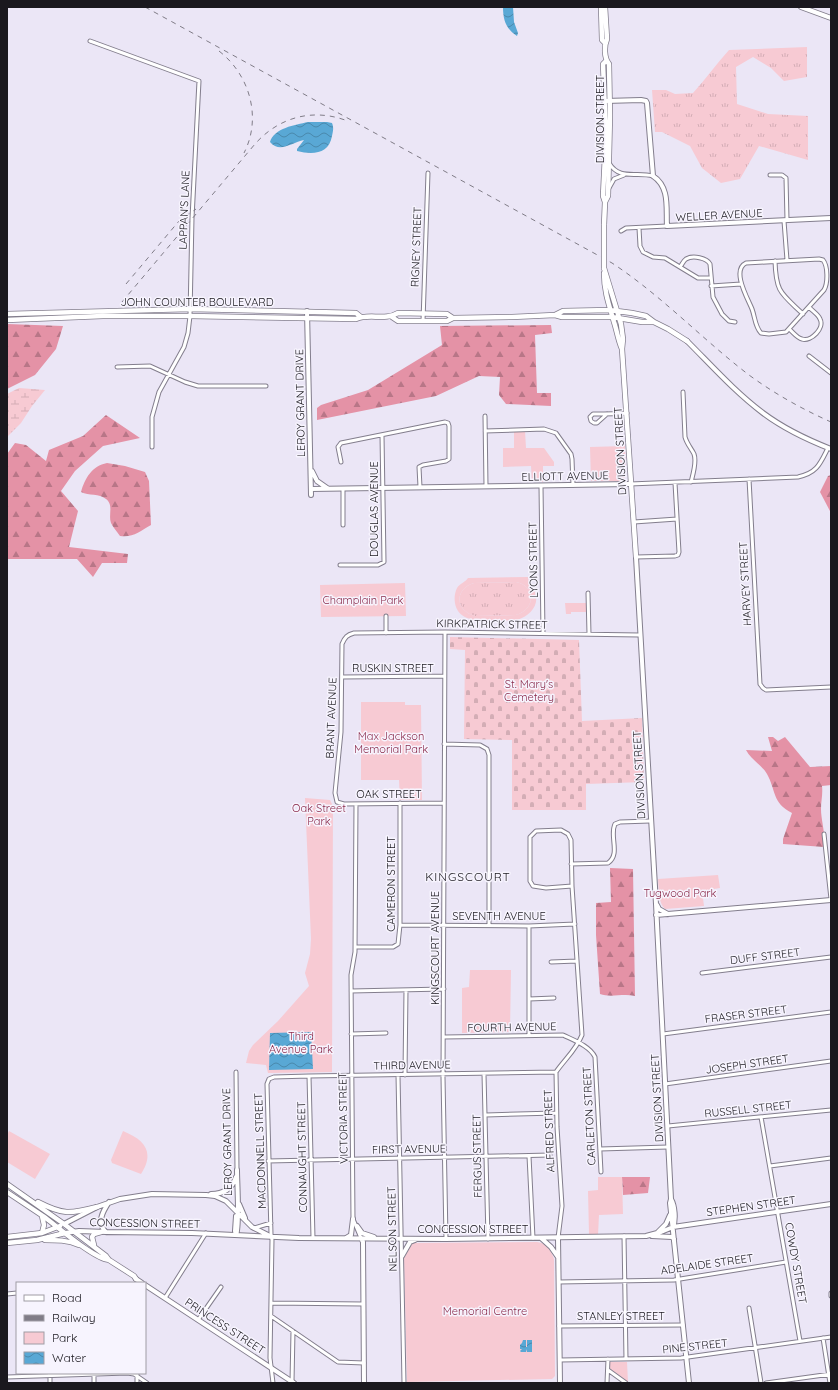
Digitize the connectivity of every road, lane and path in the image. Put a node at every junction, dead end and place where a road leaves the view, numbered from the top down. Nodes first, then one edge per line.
1 (601, 7) edge
2 (606, 7) edge
3 (801, 7) edge
4 (831, 18) edge
5 (90, 41) dead end
6 (605, 43) junction
7 (607, 101) junction
8 (609, 163) junction
9 (428, 173) dead end
10 (625, 174) junction
11 (770, 174) dead end
12 (653, 176) junction
13 (608, 191) junction
14 (605, 202) junction
15 (831, 218) edge
16 (786, 220) junction
17 (667, 226) junction
18 (639, 228) junction
19 (621, 231) dead end
20 (787, 260) junction
21 (775, 261) junction
22 (680, 267) junction
23 (604, 268) junction
24 (711, 278) junction
25 (741, 284) junction
26 (711, 286) junction
27 (808, 307) junction
28 (190, 308) junction
29 (609, 310) junction
30 (616, 310) junction
31 (307, 311) junction
32 (7, 314) edge
33 (423, 314) junction
34 (803, 314) junction
35 (555, 315) junction
36 (190, 316) junction
37 (361, 317) junction
38 (392, 317) junction
39 (612, 317) junction
40 (453, 318) junction
41 (619, 318) junction
42 (307, 319) junction
43 (7, 320) edge
44 (423, 321) junction
45 (654, 322) junction
46 (735, 322) dead end
47 (789, 329) junction
48 (686, 341) joint
49 (622, 349) junction
50 (810, 356) dead end
51 (117, 367) dead end
52 (831, 373) edge
53 (169, 375) junction
54 (266, 386) dead end
55 (683, 392) dead end
56 (627, 413) junction
57 (608, 414) junction
58 (485, 416) dead end
59 (485, 431) junction
60 (382, 435) junction
61 (152, 447) dead end
62 (830, 448) edge
63 (341, 462) dead end
64 (310, 465) junction
65 (749, 479) junction
66 (691, 482) junction
67 (675, 483) junction
68 (630, 484) junction
69 (573, 485) junction
70 (486, 486) junction
71 (541, 486) junction
72 (420, 487) junction
73 (384, 488) junction
74 (311, 489) junction
75 (329, 489) junction
76 (343, 489) junction
77 (311, 495) dead end
78 (677, 519) junction
79 (634, 522) junction
80 (343, 524) dead end
81 (636, 557) junction
82 (340, 565) dead end
83 (588, 594) dead end
84 (386, 616) dead end
85 (444, 632) junction
86 (386, 633) junction
87 (544, 633) junction
88 (589, 634) junction
89 (639, 635) junction
90 (345, 638) joint
91 (444, 676) junction
92 (342, 677) junction
93 (831, 687) edge
94 (444, 744) junction
95 (335, 799) joint
96 (400, 803) junction
97 (444, 803) junction
98 (356, 804) junction
99 (650, 821) junction
100 (824, 834) dead end
101 (571, 864) junction
102 (572, 886) junction
103 (831, 900) edge
104 (656, 904) junction
105 (669, 915) junction
106 (656, 916) junction
107 (575, 924) junction
108 (400, 925) junction
109 (444, 925) junction
110 (489, 925) junction
111 (529, 926) junction
112 (355, 947) junction
113 (831, 957) edge
114 (577, 961) junction
115 (552, 962) dead end
116 (702, 973) dead end
117 (444, 989) junction
118 (406, 990) junction
119 (351, 991) junction
120 (529, 998) junction
121 (554, 998) dead end
122 (831, 1012) edge
123 (386, 1033) dead end
124 (351, 1034) junction
125 (663, 1034) junction
126 (529, 1035) junction
127 (444, 1037) junction
128 (579, 1043) junction
129 (831, 1061) edge
130 (236, 1072) dead end
131 (556, 1072) junction
132 (405, 1074) junction
133 (443, 1074) junction
134 (484, 1074) junction
135 (351, 1075) junction
136 (398, 1075) junction
137 (309, 1076) junction
138 (269, 1079) joint
139 (665, 1084) junction
140 (831, 1110) edge
141 (556, 1113) junction
142 (486, 1115) junction
143 (761, 1117) junction
144 (668, 1126) junction
145 (668, 1148) junction
146 (600, 1149) junction
147 (550, 1155) dead end
148 (486, 1156) junction
149 (529, 1156) junction
150 (444, 1157) junction
151 (399, 1158) junction
152 (831, 1158) edge
153 (352, 1159) junction
154 (311, 1160) junction
155 (268, 1161) junction
156 (770, 1166) junction
157 (237, 1170) junction
158 (601, 1172) dead end
159 (7, 1184) edge
160 (7, 1192) edge
161 (22, 1194) junction
162 (206, 1195) junction
163 (237, 1196) junction
164 (671, 1199) junction
165 (109, 1202) junction
166 (831, 1204) edge
167 (97, 1207) junction
168 (237, 1212) junction
169 (778, 1212) junction
170 (671, 1214) junction
171 (42, 1216) junction
172 (353, 1219) junction
173 (248, 1223) junction
174 (271, 1223) junction
175 (64, 1224) junction
176 (357, 1226) junction
177 (58, 1227) junction
178 (673, 1227) junction
179 (254, 1228) junction
180 (74, 1231) junction
181 (103, 1232) junction
182 (42, 1233) junction
183 (65, 1233) junction
184 (206, 1233) junction
185 (656, 1234) junction
186 (236, 1235) junction
187 (624, 1236) junction
188 (646, 1236) junction
189 (7, 1237) edge
190 (272, 1237) junction
191 (313, 1238) junction
192 (345, 1238) junction
193 (361, 1238) junction
194 (379, 1238) junction
195 (402, 1238) junction
196 (533, 1238) junction
197 (541, 1238) junction
198 (558, 1238) junction
199 (418, 1239) junction
200 (446, 1239) junction
201 (488, 1239) junction
202 (37, 1240) junction
203 (674, 1240) junction
204 (7, 1243) edge
205 (95, 1247) junction
206 (89, 1250) junction
207 (402, 1256) junction
208 (109, 1260) junction
209 (786, 1262) junction
210 (559, 1263) junction
211 (678, 1279) junction
212 (136, 1280) edge
213 (625, 1280) junction
214 (559, 1282) junction
215 (146, 1286) edge
216 (221, 1287) dead end
217 (165, 1298) junction
218 (271, 1303) junction
219 (363, 1304) junction
220 (749, 1308) dead end
221 (271, 1316) junction
222 (198, 1320) junction
223 (626, 1325) junction
224 (684, 1325) junction
225 (559, 1326) junction
226 (293, 1331) junction
227 (831, 1337) edge
228 (822, 1338) junction
229 (800, 1341) junction
230 (756, 1347) junction
231 (687, 1357) junction
232 (608, 1359) junction
233 (626, 1359) junction
234 (560, 1360) junction
235 (364, 1363) junction
236 (271, 1368) junction
237 (608, 1370) junction
238 (50, 1374) edge
239 (94, 1374) edge
240 (830, 1374) edge
241 (137, 1375) edge
242 (7, 1377) edge
243 (293, 1382) edge
244 (50, 1383) edge
245 (94, 1383) edge
246 (137, 1383) edge
247 (147, 1383) edge
248 (273, 1383) edge
249 (364, 1383) edge
250 (404, 1383) edge
251 (560, 1383) edge
252 (608, 1383) edge
253 (626, 1383) edge
254 (689, 1383) edge
255 (761, 1383) edge
256 (766, 1383) edge
257 (830, 1383) edge

1 - 6 main road, DIVISION STREET
2 - 6 main road, DIVISION STREET
3 - 4 main road
5 - 28 street, LAPPAN'S LANE
6 - 7 main road, DIVISION STREET
7 - 8 main road, DIVISION STREET
7 - 12 main road
7 - 14 main road, DIVISION STREET
8 - 10 street
8 - 13 main road, DIVISION STREET
9 - 33 street, RIGNEY STREET
10 - 12 street
10 - 13 street
11 - 16 street
12 - 17 main road, WELLER AVENUE
13 - 14 main road, DIVISION STREET
14 - 23 main road, DIVISION STREET, bridge
15 - 16 main road, WELLER AVENUE
16 - 17 main road, WELLER AVENUE
16 - 20 street
17 - 18 street
18 - 19 street
18 - 22 street
20 - 21 street
20 - 27 street
21 - 25 street
21 - 34 street
22 - 24 street
22 - 24 street
23 - 29 main road, DIVISION STREET
23 - 30 main road, DIVISION STREET
24 - 26 street
25 - 26 street
25 - 47 street
26 - 46 street
27 - 34 street
27 - 47 street
28 - 31 main road, JOHN COUNTER BOULEVARD
28 - 32 main road, JOHN COUNTER BOULEVARD
28 - 36 street, LAPPAN'S LANE
29 - 30 main road
29 - 35 main road
29 - 39 main road, DIVISION STREET
30 - 41 main road, DIVISION STREET
30 - 45 main road
31 - 37 main road, JOHN COUNTER BOULEVARD
31 - 42 main road, LEROY GRANT DRIVE
33 - 38 main road, JOHN COUNTER BOULEVARD
33 - 40 main road, JOHN COUNTER BOULEVARD
33 - 44 street, RIGNEY STREET
34 - 47 street
35 - 39 main road
35 - 40 main road, JOHN COUNTER BOULEVARD
36 - 42 main road, JOHN COUNTER BOULEVARD
36 - 43 main road, JOHN COUNTER BOULEVARD
36 - 53 street, LAPPAN'S LANE
37 - 38 main road, JOHN COUNTER BOULEVARD
37 - 42 main road, JOHN COUNTER BOULEVARD
38 - 44 main road, JOHN COUNTER BOULEVARD
39 - 41 main road
39 - 49 main road, DIVISION STREET
40 - 44 main road, JOHN COUNTER BOULEVARD
41 - 45 main road
41 - 49 main road, DIVISION STREET
42 - 64 main road, LEROY GRANT DRIVE
45 - 48 main road
48 - 62 main road
49 - 56 main road, DIVISION STREET
50 - 52 street
51 - 53 street
53 - 54 street
53 - 61 street, LAPPAN'S LANE
55 - 66 street
56 - 57 street
56 - 68 main road, DIVISION STREET
57 - 57 street
58 - 59 street
59 - 69 street
59 - 70 street
60 - 63 street
60 - 72 street
60 - 73 street, DOUGLAS AVENUE
62 - 65 street, ELLIOTT AVENUE
64 - 74 main road, LEROY GRANT DRIVE
64 - 75 main road
65 - 66 street, ELLIOTT AVENUE
65 - 93 street, HARVEY STREET
66 - 67 street, ELLIOTT AVENUE
67 - 68 street, ELLIOTT AVENUE
67 - 78 street
68 - 69 main road, ELLIOTT AVENUE
68 - 79 main road, DIVISION STREET
69 - 71 main road, ELLIOTT AVENUE
70 - 71 main road, ELLIOTT AVENUE
70 - 72 main road, ELLIOTT AVENUE
71 - 87 street, LYONS STREET
72 - 73 main road, ELLIOTT AVENUE
73 - 76 main road, ELLIOTT AVENUE
73 - 82 street, DOUGLAS AVENUE
74 - 75 main road, ELLIOTT AVENUE
74 - 77 main road, LEROY GRANT DRIVE
75 - 76 main road, ELLIOTT AVENUE
76 - 80 street
78 - 79 street
78 - 81 street
79 - 81 main road, DIVISION STREET
81 - 89 main road, DIVISION STREET
83 - 88 street
84 - 86 street
85 - 86 street, KIRKPATRICK STREET
85 - 87 street, KIRKPATRICK STREET
85 - 91 street, KINGSCOURT AVENUE
86 - 90 street, KIRKPATRICK STREET
87 - 88 street, KIRKPATRICK STREET
88 - 89 street, KIRKPATRICK STREET
89 - 99 main road, DIVISION STREET
90 - 92 street, BRANT AVENUE
91 - 92 street, RUSKIN STREET
91 - 94 street, KINGSCOURT AVENUE
92 - 95 street, BRANT AVENUE
94 - 97 street, KINGSCOURT AVENUE
94 - 110 street
95 - 98 street, OAK STREET
96 - 97 street, OAK STREET
96 - 98 street, OAK STREET
96 - 108 street, CAMERON STREET
97 - 109 street, KINGSCOURT AVENUE
98 - 112 street, VICTORIA STREET
99 - 101 street
99 - 104 main road, DIVISION STREET
100 - 103 street
101 - 102 street
101 - 102 street
102 - 107 street
103 - 105 main road
104 - 105 main road
104 - 106 main road, DIVISION STREET
105 - 106 main road
106 - 125 main road, DIVISION STREET
107 - 111 street, SEVENTH AVENUE
107 - 114 street
108 - 109 street, SEVENTH AVENUE
108 - 112 street, CAMERON STREET
109 - 110 street, SEVENTH AVENUE
109 - 117 street, KINGSCOURT AVENUE
110 - 111 street, SEVENTH AVENUE
111 - 120 street
112 - 119 street, VICTORIA STREET
113 - 116 street, DUFF STREET
114 - 115 street
114 - 128 street
117 - 118 street
117 - 127 street, KINGSCOURT AVENUE
118 - 119 street
118 - 132 street
119 - 124 street, VICTORIA STREET
120 - 121 street
120 - 126 street
122 - 125 street, FRASER STREET
123 - 124 street
124 - 135 street, VICTORIA STREET
125 - 139 main road, DIVISION STREET
126 - 127 street, FOURTH AVENUE
126 - 128 street, FOURTH AVENUE
127 - 133 street, KINGSCOURT AVENUE
128 - 131 street
128 - 146 street, CARLETON STREET
129 - 139 street, JOSEPH STREET
130 - 157 street, LEROY GRANT DRIVE
131 - 134 street, THIRD AVENUE
131 - 141 street, ALFRED STREET
132 - 133 street, THIRD AVENUE
132 - 136 street, THIRD AVENUE
133 - 134 street, THIRD AVENUE
133 - 150 street, KINGSCOURT AVENUE
134 - 142 street, FERGUS STREET
135 - 136 street, THIRD AVENUE
135 - 137 street, THIRD AVENUE
135 - 153 street, VICTORIA STREET
136 - 151 street, NELSON STREET
137 - 138 street, THIRD AVENUE
137 - 154 street, CONNAUGHT STREET
138 - 155 street, MACDONNELL STREET
139 - 144 main road, DIVISION STREET
140 - 143 street, RUSSELL STREET
141 - 142 street
141 - 198 street, ALFRED STREET
142 - 148 street, FERGUS STREET
143 - 144 street, RUSSELL STREET
143 - 156 street, COWDY STREET
144 - 145 main road, DIVISION STREET
145 - 146 street
145 - 164 main road, DIVISION STREET
146 - 158 street, CARLETON STREET
147 - 149 street, FIRST AVENUE
148 - 149 street, FIRST AVENUE
148 - 150 street, FIRST AVENUE
148 - 201 street, FERGUS STREET
149 - 196 street
150 - 151 street, FIRST AVENUE
150 - 200 street, KINGSCOURT AVENUE
151 - 153 street, FIRST AVENUE
151 - 195 street, NELSON STREET
152 - 156 street
153 - 154 street, FIRST AVENUE
153 - 172 street, VICTORIA STREET
154 - 155 street, FIRST AVENUE
154 - 191 street, CONNAUGHT STREET
155 - 174 street, MACDONNELL STREET
156 - 169 street, COWDY STREET
157 - 162 main road
157 - 163 main road, LEROY GRANT DRIVE
159 - 161 main road
160 - 171 main road
161 - 167 main road
161 - 175 main road
162 - 165 main road, CONCESSION STREET
162 - 168 main road, CONCESSION STREET
163 - 168 main road, LEROY GRANT DRIVE
163 - 173 main road
164 - 170 main road, DIVISION STREET
164 - 178 main road, DIVISION STREET
165 - 167 main road, CONCESSION STREET
165 - 181 main road
166 - 169 main road, STEPHEN STREET
167 - 175 main road, CONCESSION STREET
168 - 173 main road, CONCESSION STREET
168 - 186 main road, LEROY GRANT DRIVE
169 - 178 main road, STEPHEN STREET
169 - 209 street, COWDY STREET
170 - 178 main road, DIVISION STREET
170 - 185 main road
171 - 177 main road
171 - 182 main road
172 - 176 street, VICTORIA STREET
172 - 192 main road
173 - 179 main road, CONCESSION STREET
174 - 179 street, MACDONNELL STREET
174 - 190 street, MACDONNELL STREET
175 - 177 main road
175 - 180 main road
176 - 193 street, VICTORIA STREET
176 - 194 main road
177 - 182 main road
177 - 183 main road
178 - 185 main road, CONCESSION STREET
178 - 203 main road, DIVISION STREET
179 - 190 main road, CONCESSION STREET
180 - 181 main road, CONCESSION STREET
180 - 183 main road, CONCESSION STREET
180 - 205 main road
181 - 184 main road, CONCESSION STREET
181 - 205 main road
182 - 189 main road
183 - 202 main road
183 - 206 main road
184 - 186 main road, CONCESSION STREET
184 - 217 street
185 - 188 main road, CONCESSION STREET
186 - 190 main road, CONCESSION STREET
187 - 188 main road, CONCESSION STREET
187 - 198 main road, CONCESSION STREET
187 - 213 street
188 - 203 main road
190 - 191 main road, CONCESSION STREET
190 - 218 street, MACDONNELL STREET
191 - 192 main road, CONCESSION STREET
192 - 193 main road, CONCESSION STREET
193 - 194 main road, CONCESSION STREET
193 - 219 main road, VICTORIA STREET
194 - 195 main road, CONCESSION STREET
195 - 199 main road, CONCESSION STREET
195 - 207 street, NELSON STREET
196 - 197 main road, CONCESSION STREET
196 - 201 main road, CONCESSION STREET
197 - 198 main road, CONCESSION STREET
197 - 210 main road
198 - 210 main road, ALFRED STREET
199 - 200 main road, CONCESSION STREET
199 - 207 main road
200 - 201 main road, CONCESSION STREET
202 - 204 main road
202 - 206 main road
203 - 211 main road, DIVISION STREET
205 - 208 main road
206 - 208 main road
207 - 250 street, NELSON STREET
208 - 212 main road
209 - 211 street, ADELAIDE STREET
209 - 229 street, COWDY STREET
210 - 214 main road, ALFRED STREET
211 - 213 street, ADELAIDE STREET
211 - 224 main road, DIVISION STREET
213 - 214 street, ADELAIDE STREET
213 - 223 street
214 - 225 main road, ALFRED STREET
215 - 217 main road, PRINCESS STREET
216 - 222 street
217 - 222 main road, PRINCESS STREET
218 - 219 street
218 - 221 street, MACDONNELL STREET
219 - 235 main road, VICTORIA STREET
220 - 230 street
221 - 226 street
221 - 236 street, MACDONNELL STREET
222 - 236 main road, PRINCESS STREET
223 - 224 street, STANLEY STREET
223 - 225 street, STANLEY STREET
223 - 233 street
224 - 231 main road, DIVISION STREET
225 - 234 main road, ALFRED STREET
226 - 235 street
226 - 243 street
227 - 228 street, PINE STREET
228 - 229 street, PINE STREET
228 - 240 street
229 - 230 street, PINE STREET
230 - 231 street, PINE STREET
230 - 255 street
231 - 233 street, PINE STREET
231 - 254 main road, DIVISION STREET
232 - 233 street, PINE STREET
232 - 234 street, PINE STREET
232 - 237 street
234 - 251 main road, ALFRED STREET
235 - 249 main road, VICTORIA STREET
236 - 243 main road, PRINCESS STREET
236 - 248 street, MACDONNELL STREET
237 - 252 street
237 - 253 street
238 - 239 street
238 - 242 street
238 - 244 street
239 - 245 street
240 - 256 street
240 - 257 street
241 - 246 street
241 - 247 street

